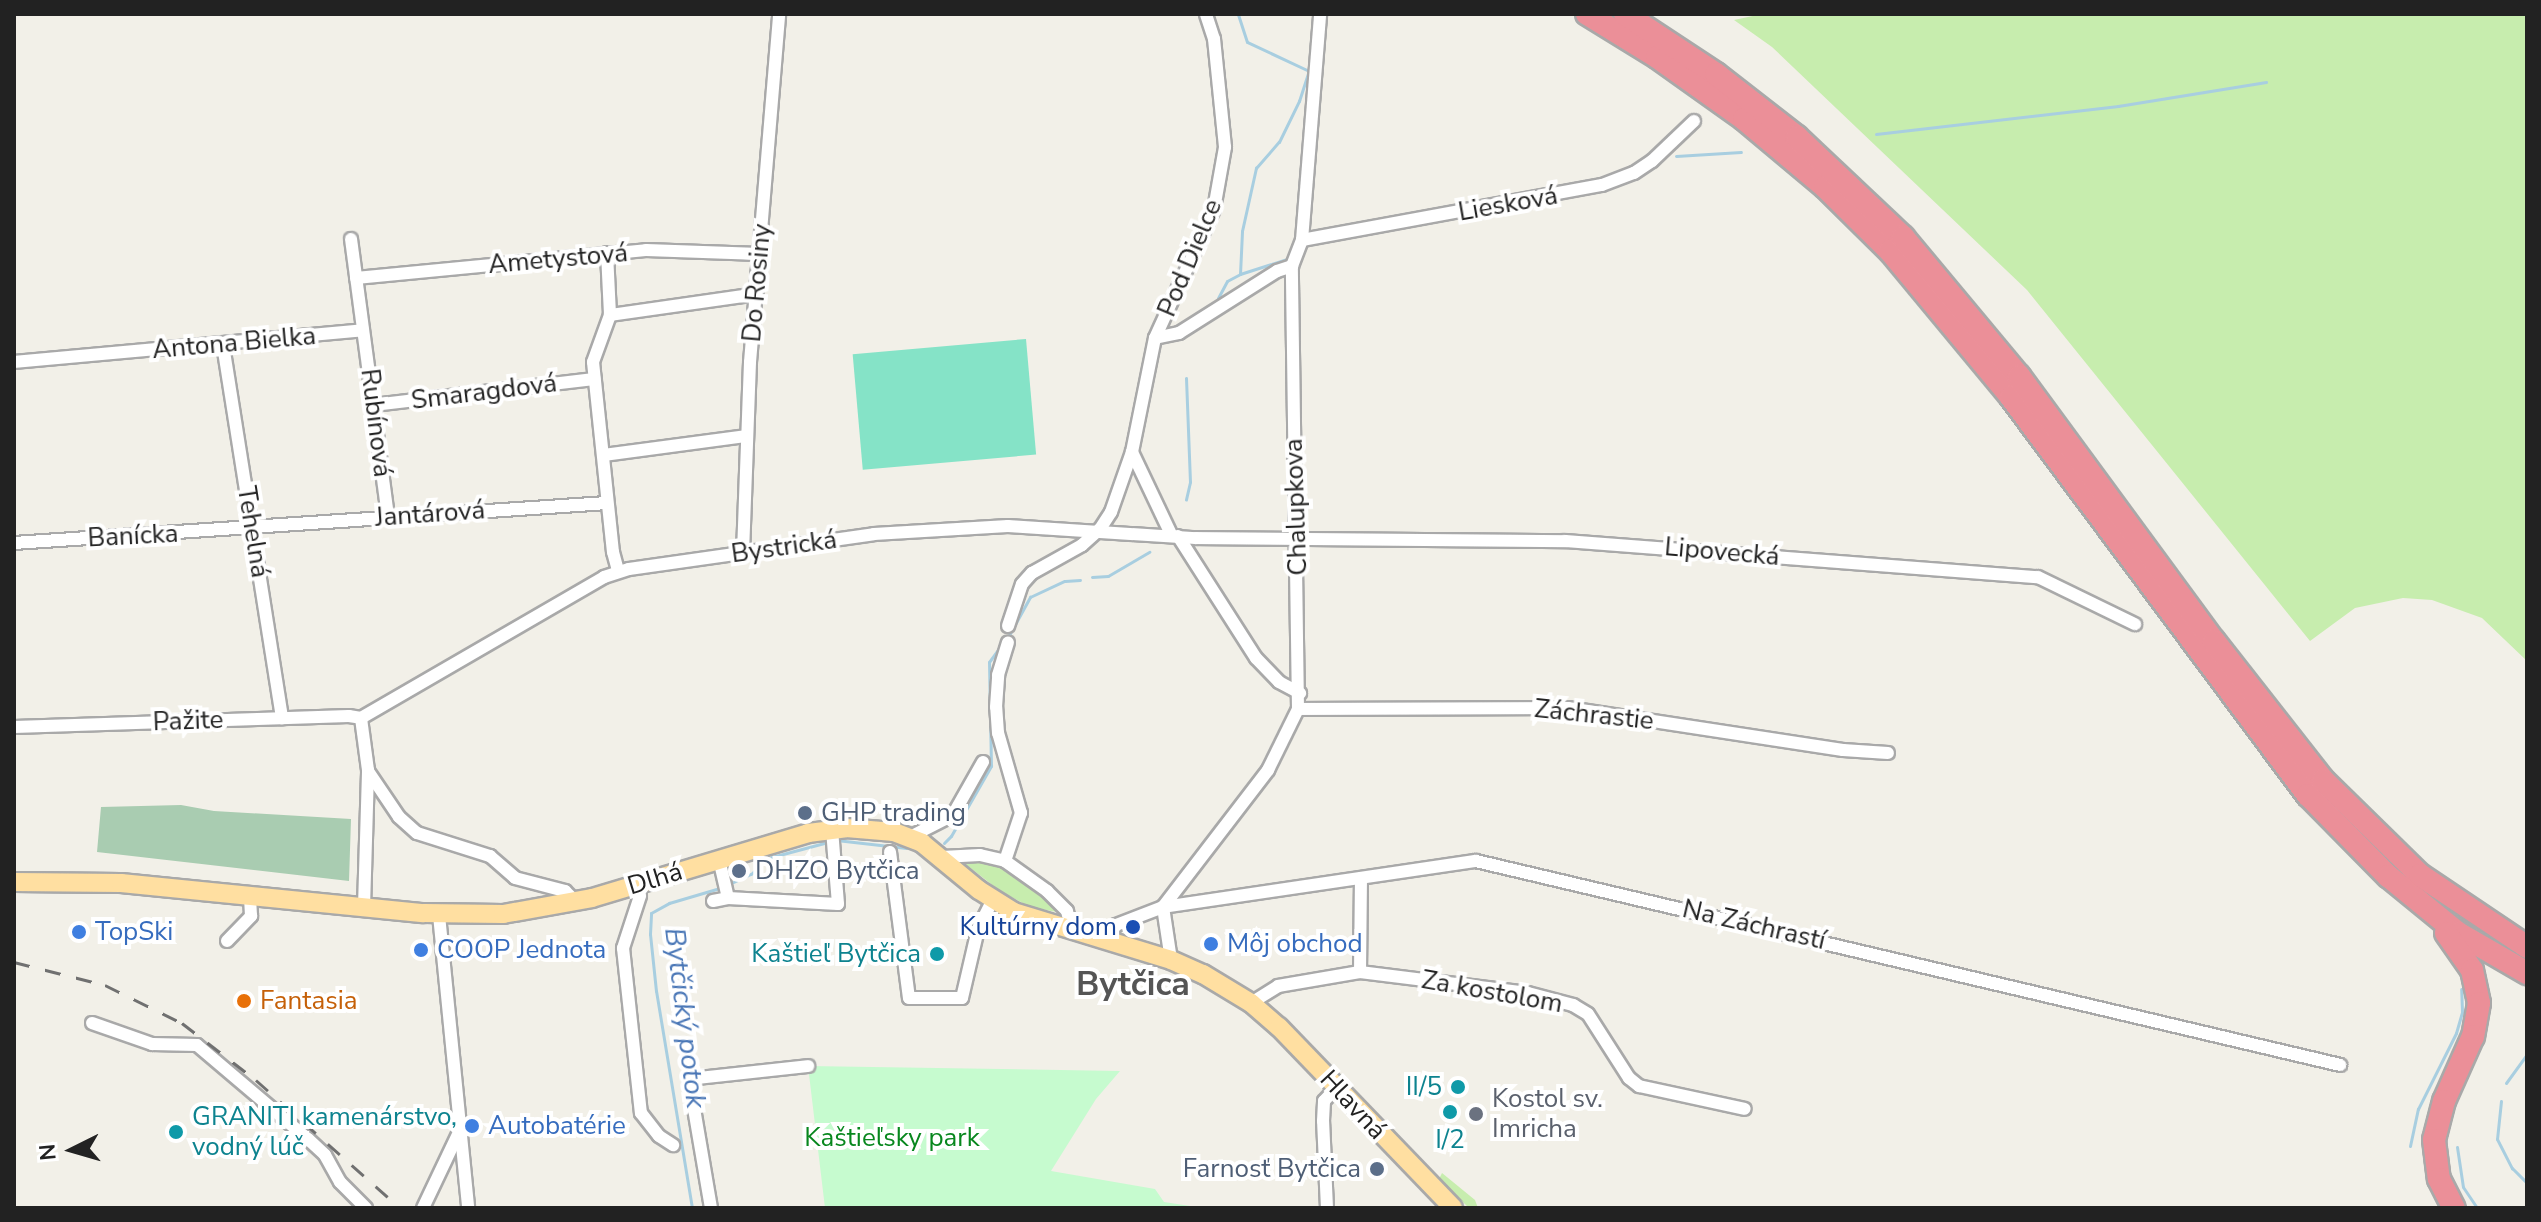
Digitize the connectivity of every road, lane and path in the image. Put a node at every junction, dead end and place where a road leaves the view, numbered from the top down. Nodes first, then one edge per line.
1 (779, 14) edge
2 (1206, 14) edge
3 (1320, 14) edge
4 (1587, 14) edge
5 (1625, 14) edge
6 (1694, 121) dead end
7 (351, 239) dead end
8 (1302, 240) junction
9 (607, 253) junction
10 (760, 254) junction
11 (1292, 266) junction
12 (356, 278) junction
13 (757, 294) junction
14 (610, 315) junction
15 (363, 330) junction
16 (1155, 338) junction
17 (223, 345) junction
18 (14, 362) edge
19 (594, 379) junction
20 (373, 405) junction
21 (747, 436) junction
22 (1132, 452) junction
23 (604, 455) junction
24 (607, 503) junction
25 (388, 516) junction
26 (252, 529) junction
27 (1100, 529) junction
28 (1174, 535) junction
29 (1298, 538) junction
30 (14, 543) edge
31 (743, 553) junction
32 (618, 571) junction
33 (2135, 624) dead end
34 (1008, 626) dead end
35 (1008, 642) dead end
36 (1300, 693) junction
37 (1298, 709) junction
38 (282, 718) junction
39 (361, 718) junction
40 (14, 727) edge
41 (1888, 753) dead end
42 (983, 762) dead end
43 (368, 770) junction
44 (832, 837) junction
45 (910, 837) junction
46 (890, 852) dead end
47 (942, 857) junction
48 (719, 859) junction
49 (1005, 861) junction
50 (1361, 878) junction
51 (14, 882) edge
52 (637, 885) junction
53 (726, 889) junction
54 (250, 895) junction
55 (993, 900) junction
56 (713, 901) dead end
57 (576, 902) junction
58 (2423, 904) junction
59 (364, 907) junction
60 (1163, 907) junction
61 (439, 915) junction
62 (1071, 929) junction
63 (1107, 938) junction
64 (227, 941) dead end
65 (2522, 942) edge
66 (1171, 960) junction
67 (1360, 972) junction
68 (2527, 973) edge
69 (1251, 1003) junction
70 (92, 1023) dead end
71 (2340, 1065) dead end
72 (808, 1066) dead end
73 (1336, 1088) junction
74 (1745, 1109) dead end
75 (461, 1127) junction
76 (673, 1145) dead end
77 (428, 1207) edge
78 (366, 1208) edge
79 (468, 1208) edge
80 (711, 1208) edge
81 (1327, 1208) edge
82 (1453, 1208) edge
83 (2454, 1208) edge

1 - 10 street, Do Rosiny
2 - 16 street, Pod Dielce
3 - 8 street, Chalupkova
4 - 58 highway
5 - 65 highway
6 - 8 street, Liesková
7 - 12 street
8 - 11 street, Chalupkova
9 - 10 street, Ametystová
9 - 12 street, Ametystová
9 - 14 street
10 - 13 street, Do Rosiny
11 - 16 street
11 - 29 street, Chalupkova
12 - 15 street
13 - 14 street
13 - 21 street, Do Rosiny
14 - 19 street
15 - 17 street, Antona Bielka
15 - 20 street, Rubínová
16 - 22 street, Pod Dielce
17 - 18 street, Antona Bielka
17 - 26 street, Tehelná
19 - 20 street, Smaragdová
19 - 23 street
20 - 25 street, Rubínová
21 - 23 street
21 - 31 street, Do Rosiny
22 - 27 street, Pod Dielce
22 - 28 street
23 - 24 street
24 - 25 street, Jantárová
24 - 32 street
25 - 26 street, Jantárová
26 - 30 street, Banícka
26 - 38 street, Tehelná
27 - 28 street, Bystrická
27 - 31 street, Bystrická
27 - 34 street
28 - 29 street, Bystrická
28 - 36 street
29 - 33 street, Lipovecká
29 - 36 street, Chalupkova
31 - 32 street, Bystrická
32 - 39 street, Bystrická
35 - 49 street
36 - 37 street, Chalupkova
37 - 41 street, Záchrastie
37 - 60 street, Chalupkova
38 - 39 street, Pažite
38 - 40 street, Pažite
39 - 43 street
42 - 45 street
43 - 57 street
43 - 59 street
44 - 45 main road, Dlhá
44 - 48 main road, Dlhá
44 - 53 street
45 - 47 main road, Dlhá
46 - 55 street
47 - 49 street
47 - 55 main road, Dlhá
48 - 52 main road, Dlhá
48 - 53 street
49 - 62 street
50 - 60 street, Na Záchrastí
50 - 67 street
50 - 71 street, Na Záchrastí
51 - 54 main road, Dlhá
52 - 57 main road, Dlhá
52 - 76 street
53 - 56 street
54 - 59 main road, Dlhá
54 - 64 street
55 - 62 main road, Dlhá
57 - 61 main road, Dlhá
58 - 68 highway
58 - 83 highway
59 - 61 main road, Dlhá
60 - 63 street, Na Záchrastí
60 - 66 street
61 - 75 street
62 - 63 main road, Dlhá
63 - 66 main road, Dlhá
66 - 69 main road, Dlhá
67 - 69 street, Za kostolom
67 - 74 street, Za kostolom
69 - 73 main road, Hlavná
70 - 78 street
72 - 80 street
73 - 81 street
73 - 82 main road, Hlavná
75 - 77 street
75 - 79 street

